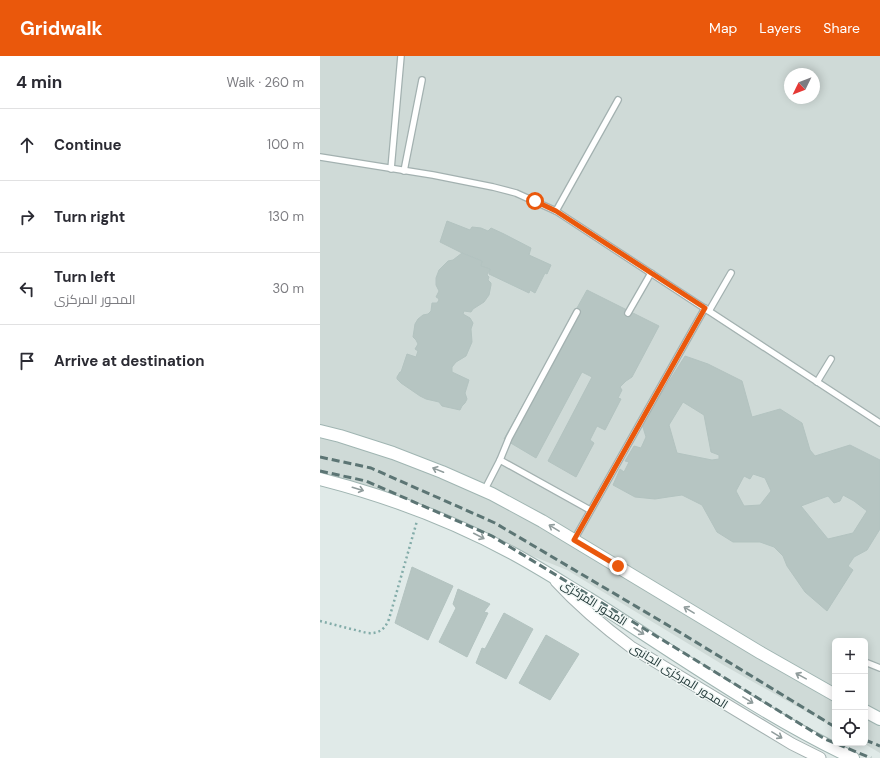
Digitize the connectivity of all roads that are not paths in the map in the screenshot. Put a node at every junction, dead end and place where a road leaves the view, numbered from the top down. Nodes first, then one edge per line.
1 (401, 56) edge
2 (422, 80) dead end
3 (618, 100) dead end
4 (320, 157) edge
5 (392, 169) junction
6 (404, 171) junction
7 (556, 211) junction
8 (651, 273) junction
9 (731, 273) dead end
10 (707, 310) junction
11 (577, 312) dead end
12 (628, 313) dead end
13 (831, 359) dead end
14 (817, 382) junction
15 (880, 423) edge
16 (320, 431) edge
17 (500, 460) junction
18 (320, 479) edge
19 (484, 491) junction
20 (590, 510) junction
21 (574, 540) junction
22 (552, 576) junction
23 (868, 663) edge
24 (880, 668) edge
25 (832, 693) edge
26 (868, 713) edge
27 (880, 719) edge
28 (820, 758) edge
29 (853, 758) edge

1 - 5 lane
2 - 6 lane
3 - 7 lane
4 - 5 lane
5 - 6 lane
6 - 7 lane
7 - 8 lane
8 - 10 lane
8 - 12 lane
9 - 10 lane
10 - 14 lane
10 - 20 lane
11 - 17 lane
13 - 14 lane
14 - 15 lane
19 -> 16 main road
17 - 19 lane
17 - 20 lane
18 -> 22 main road, المحور المركزى
21 -> 19 main road
20 - 21 lane
25 -> 21 main road
22 -> 28 street, المحور المركزى الجانبى
22 -> 29 main road, المحور المركزى
23 - 24 lane
26 - 27 main road

